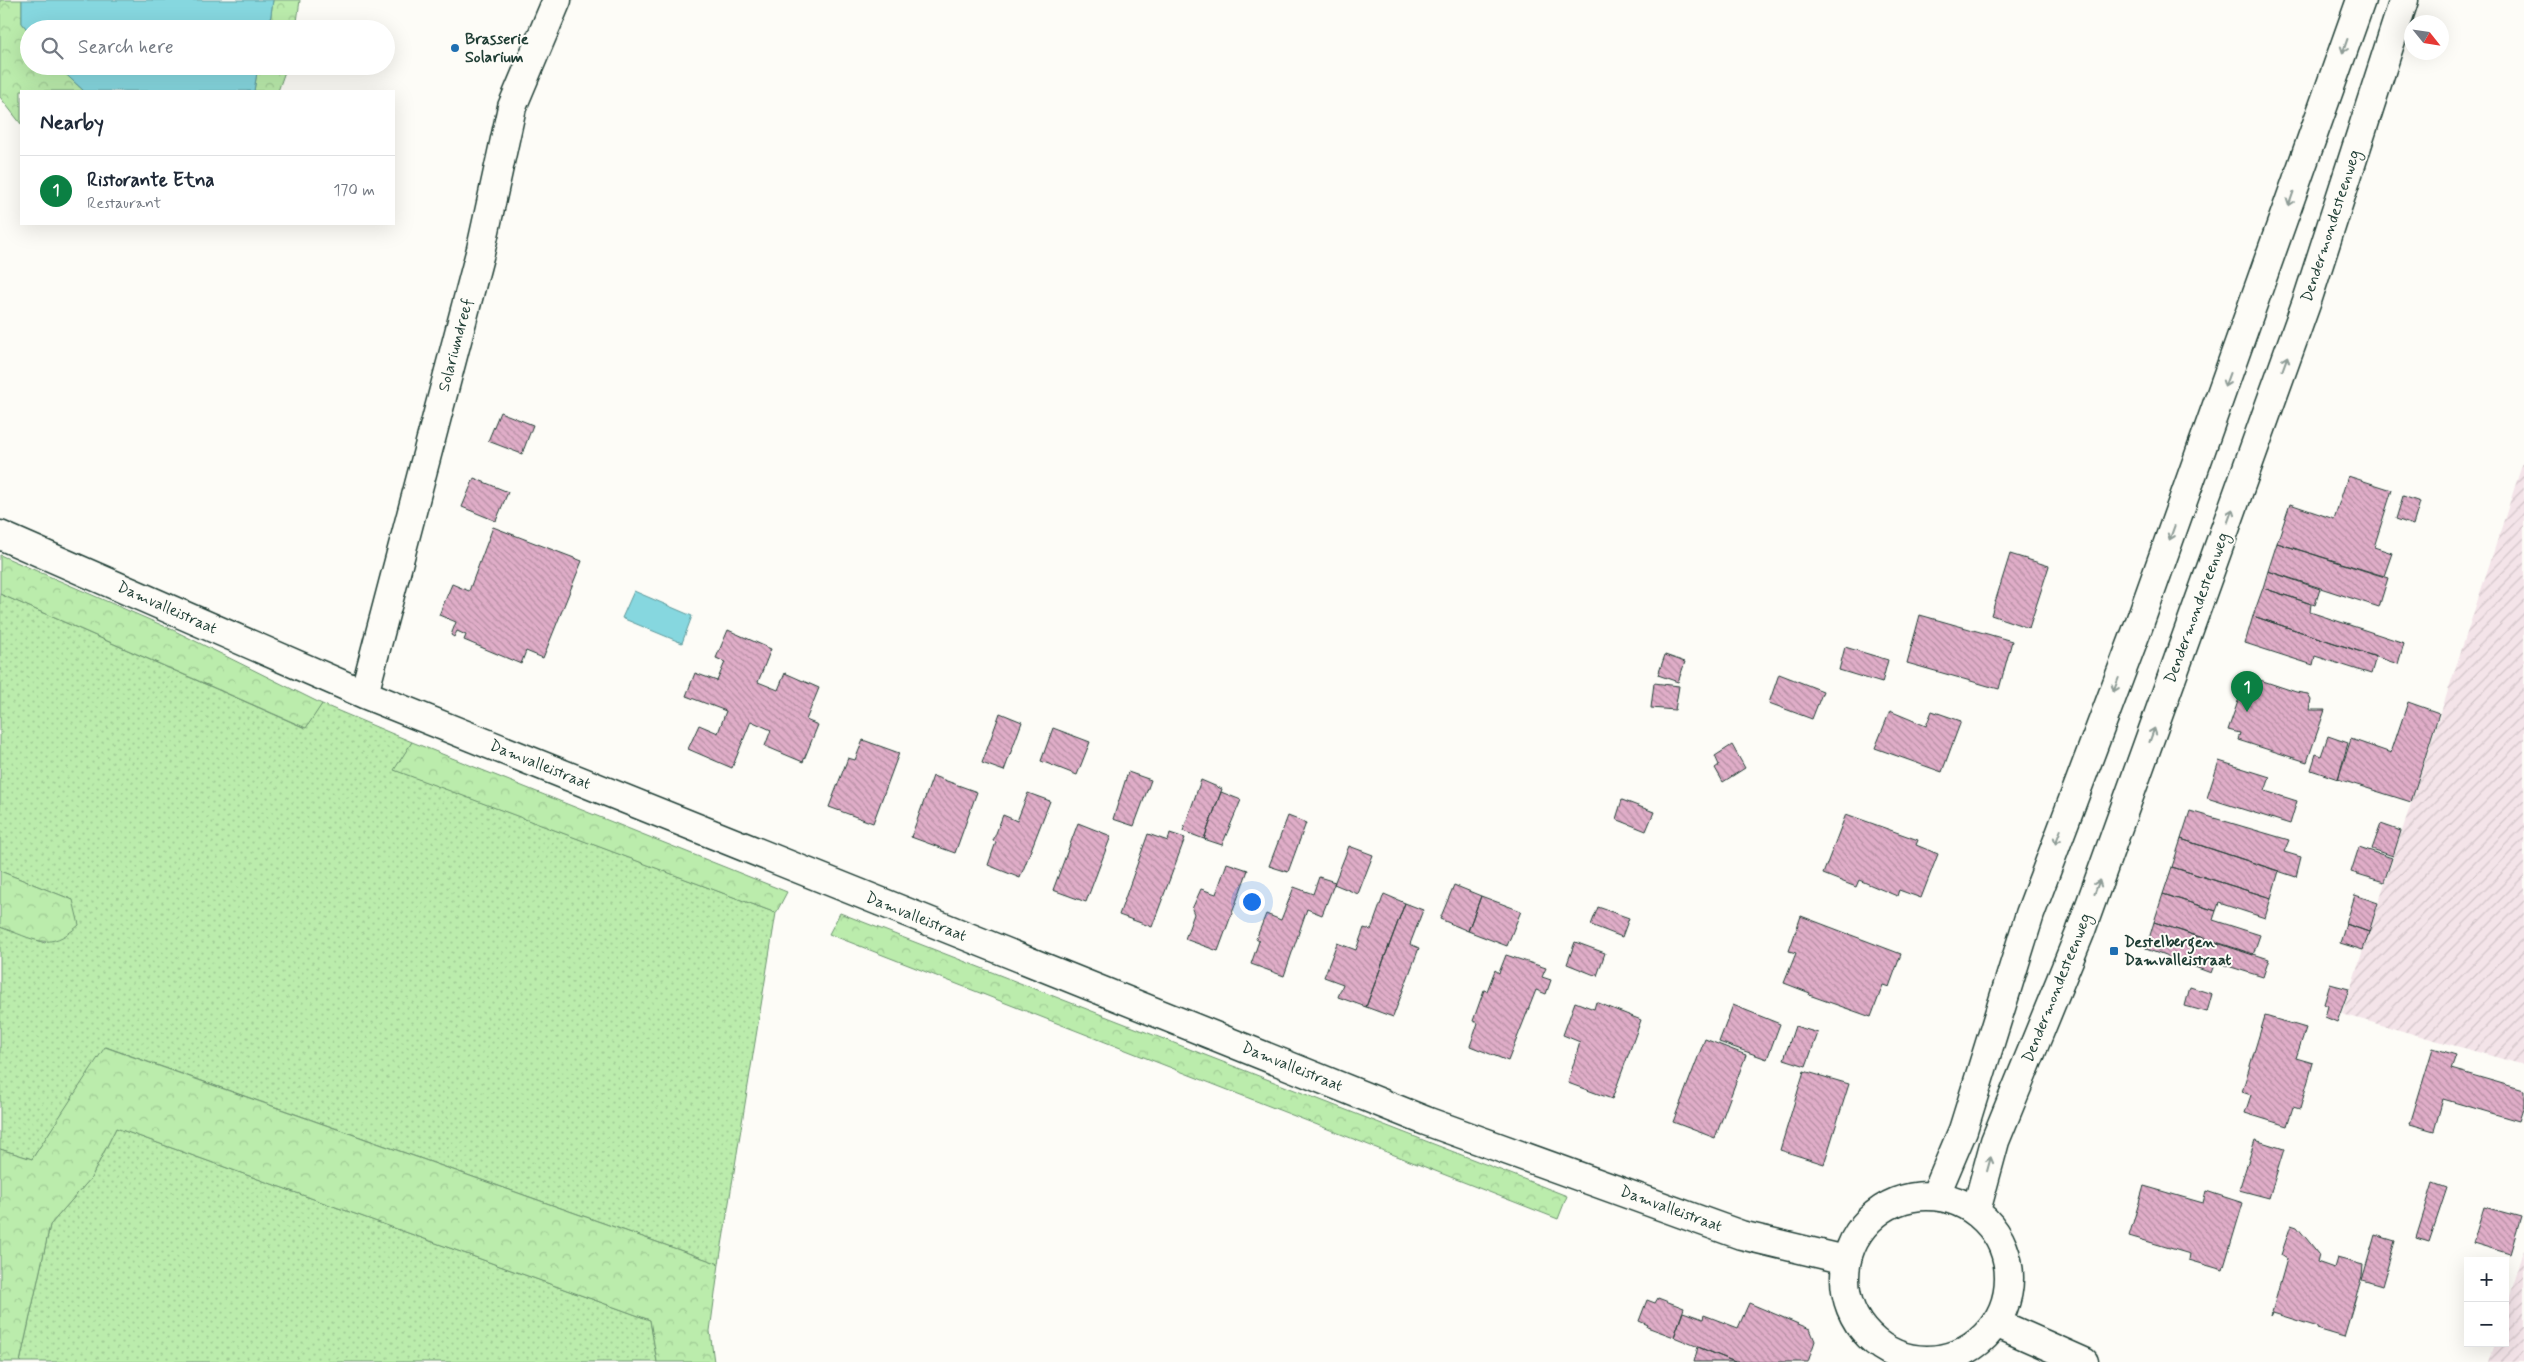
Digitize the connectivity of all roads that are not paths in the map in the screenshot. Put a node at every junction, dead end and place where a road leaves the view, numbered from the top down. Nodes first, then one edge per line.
1 (557, 0) edge
2 (2361, 0) edge
3 (2404, 0) edge
4 (0, 535) edge
5 (364, 694) junction
6 (1934, 1196) junction
7 (1976, 1211) junction
8 (1846, 1260) junction
9 (1996, 1324) junction
10 (1880, 1354) edge
11 (1925, 1361) edge
12 (2084, 1362) edge

1 - 5 main road, Solariumdreef
2 -> 6 main road
7 -> 3 main road, Dendermondesteenweg
4 - 5 main road, Damvalleistraat
5 - 8 main road, Damvalleistraat
6 - 7 main road
6 - 8 main road
7 - 9 main road
8 - 10 main road
9 - 11 main road
9 - 12 main road
10 - 11 main road

